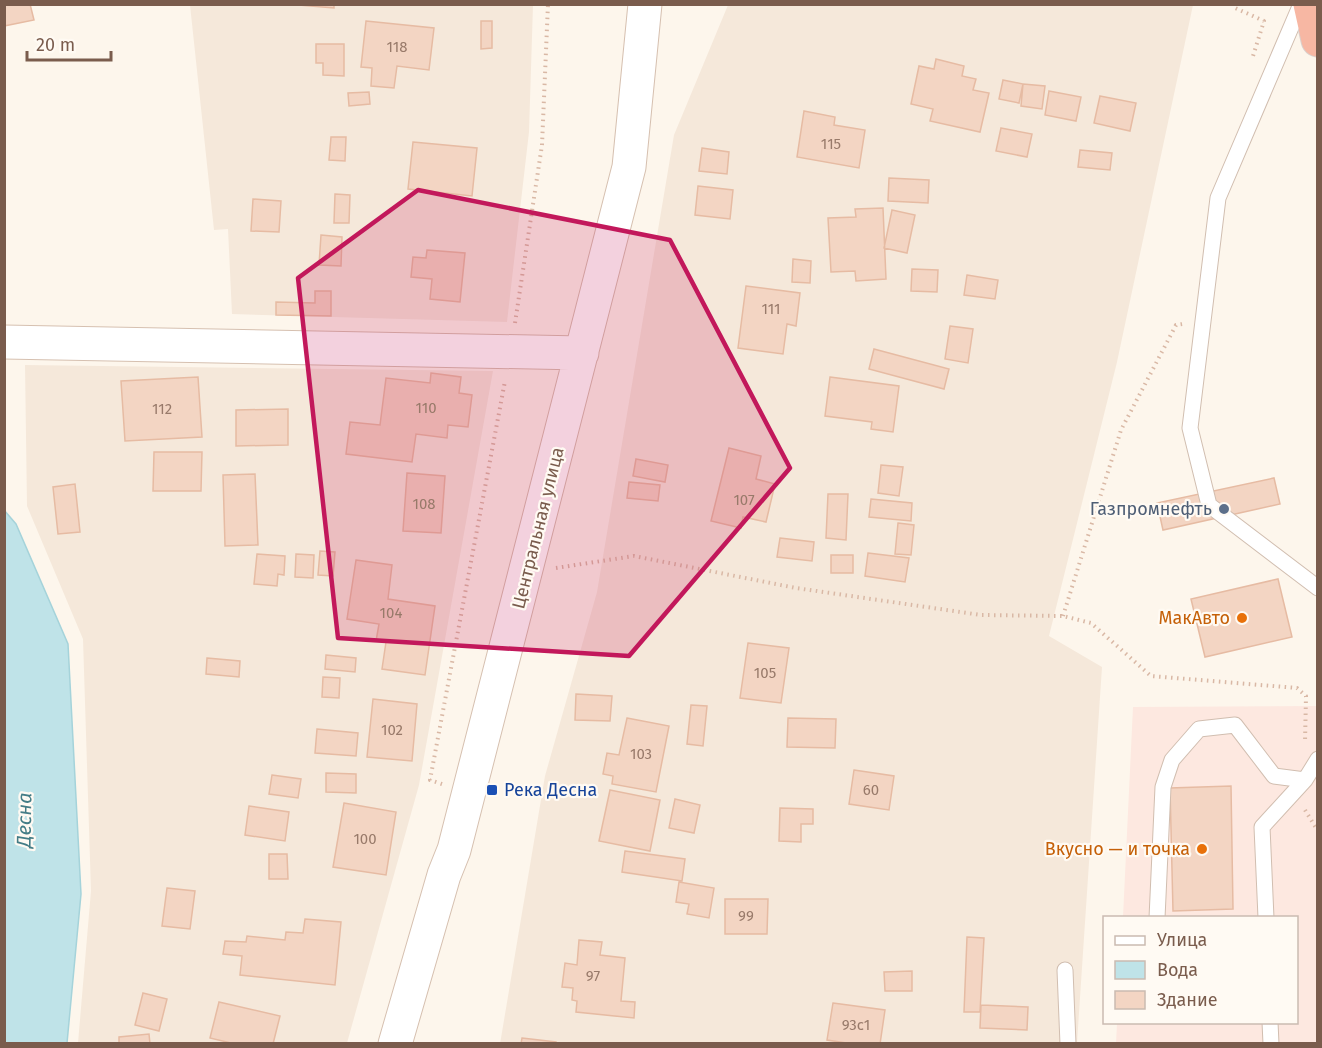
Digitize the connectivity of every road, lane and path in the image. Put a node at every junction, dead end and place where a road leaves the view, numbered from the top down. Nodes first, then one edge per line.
1 (548, 4) edge
2 (645, 4) edge
3 (1301, 4) edge
4 (1310, 4) edge
5 (1317, 40) edge
6 (1203, 321) junction
7 (514, 330) dead end
8 (4, 342) edge
9 (582, 353) junction
10 (552, 568) dead end
11 (1317, 588) edge
12 (1063, 616) junction
13 (1297, 688) dead end
14 (1317, 759) edge
15 (1305, 780) junction
16 (1157, 916) edge
17 (1266, 916) edge
18 (1065, 970) dead end
19 (1270, 1024) edge
20 (395, 1044) edge
21 (1068, 1044) edge
22 (1271, 1044) edge

1 - 7 path
2 - 9 street, Центральная улица
3 - 6 lane
4 - 5 highway
6 - 11 lane
6 - 12 path
8 - 9 street
9 - 20 street, Центральная улица
10 - 12 path
12 - 13 path
14 - 15 lane
15 - 16 lane
15 - 17 lane
18 - 21 lane
19 - 22 lane

